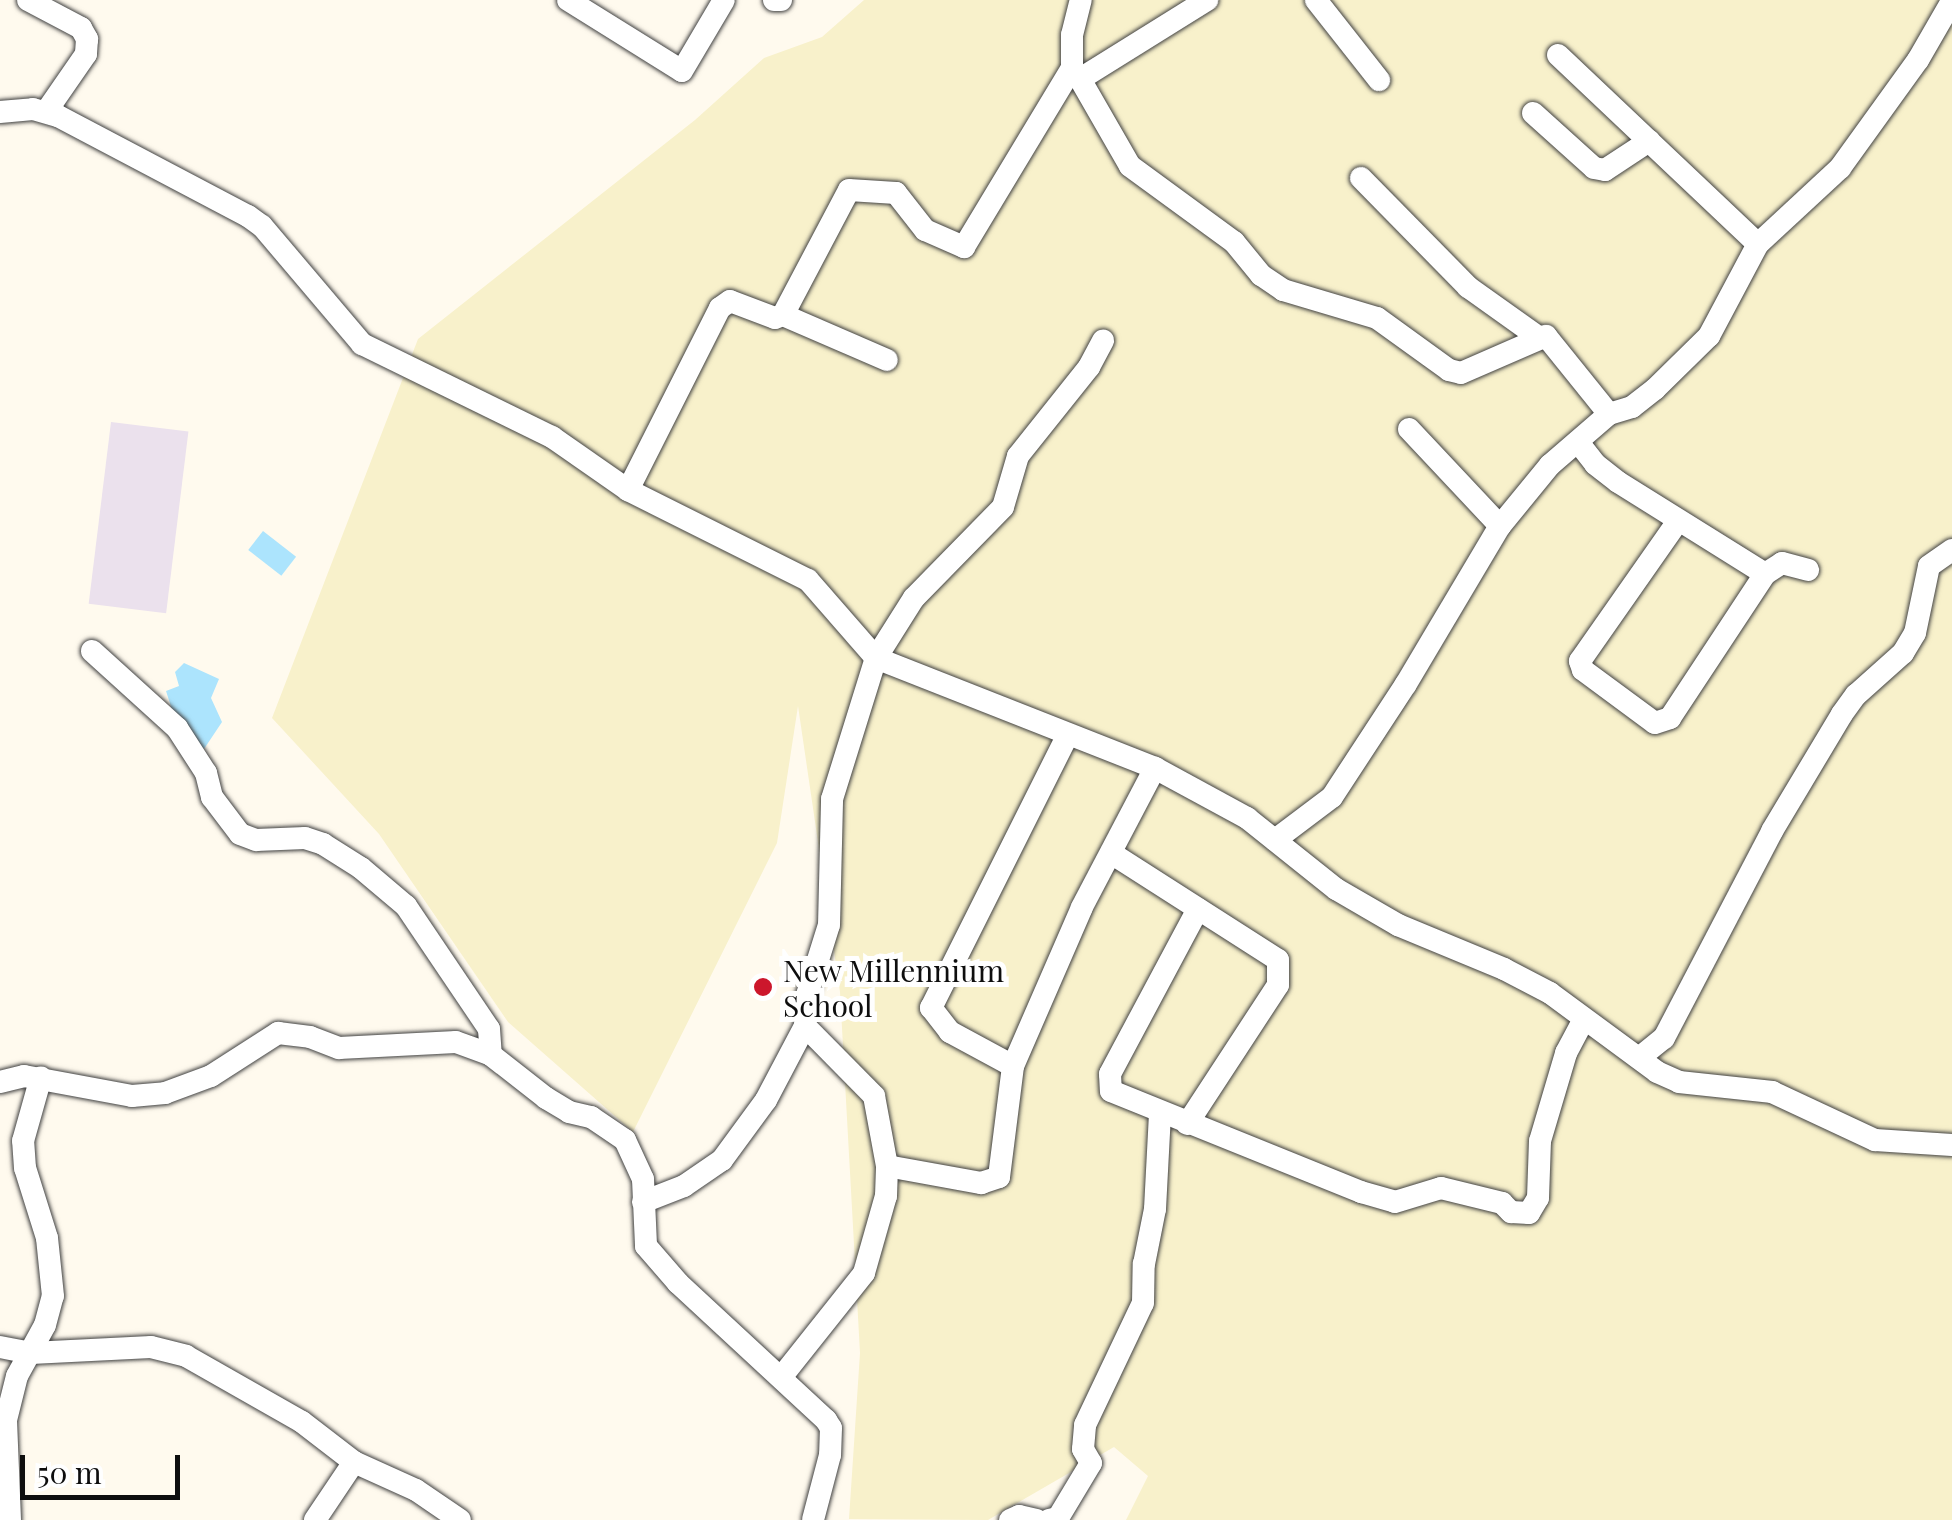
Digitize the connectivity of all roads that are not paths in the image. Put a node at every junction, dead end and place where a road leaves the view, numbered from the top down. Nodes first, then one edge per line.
1 (28, 0) edge
2 (568, 0) edge
3 (724, 0) edge
4 (774, 0) edge
5 (781, 0) edge
6 (1081, 0) edge
7 (1207, 0) edge
8 (1316, 0) edge
9 (1952, 1) edge
10 (1558, 55) dead end
11 (1076, 74) junction
12 (1379, 80) dead end
13 (0, 112) edge
14 (46, 112) junction
15 (1534, 113) dead end
16 (1650, 141) junction
17 (1361, 178) dead end
18 (1758, 244) junction
19 (783, 315) junction
20 (1538, 338) junction
21 (1103, 341) dead end
22 (887, 360) dead end
23 (1609, 414) junction
24 (1408, 429) dead end
25 (1578, 442) junction
26 (628, 490) junction
27 (1678, 521) junction
28 (1500, 526) junction
29 (1952, 550) edge
30 (1808, 570) dead end
31 (1766, 574) junction
32 (92, 650) dead end
33 (876, 658) junction
34 (1068, 735) junction
35 (1155, 768) junction
36 (1275, 840) junction
37 (1111, 853) junction
38 (1198, 909) junction
39 (1584, 1019) junction
40 (805, 1026) junction
41 (491, 1054) junction
42 (1639, 1058) junction
43 (1013, 1066) junction
44 (41, 1077) junction
45 (0, 1082) edge
46 (1160, 1112) junction
47 (1187, 1124) junction
48 (1952, 1146) edge
49 (887, 1166) junction
50 (643, 1202) junction
51 (0, 1347) edge
52 (30, 1353) junction
53 (783, 1375) junction
54 (354, 1462) junction
55 (10, 1520) edge
56 (315, 1520) edge
57 (460, 1520) edge
58 (813, 1520) edge
59 (1010, 1520) edge
60 (1038, 1520) edge
61 (1050, 1520) edge

1 - 14 street
2 - 3 street
4 - 5 street
6 - 11 street
7 - 11 street
8 - 12 street
9 - 18 street
10 - 16 street
11 - 19 street
11 - 20 street
13 - 14 street
14 - 26 street
15 - 16 street
16 - 18 street
17 - 20 street
18 - 23 street
19 - 22 street
19 - 26 street
20 - 23 street
21 - 33 street
23 - 25 street
24 - 28 street
25 - 27 street
25 - 28 street
26 - 33 street
27 - 31 street
27 - 31 street
28 - 36 street
29 - 42 street
30 - 31 street
32 - 41 street
33 - 34 street
33 - 40 street
34 - 35 street
34 - 43 street
35 - 36 street
35 - 37 street
36 - 39 street
37 - 38 street
37 - 43 street
38 - 46 street
38 - 47 street
39 - 42 street
39 - 47 street
40 - 49 street
40 - 50 street
41 - 44 street
41 - 50 street
42 - 48 street
43 - 49 street
44 - 45 street
44 - 52 street
46 - 47 street
46 - 61 street
49 - 53 street
50 - 53 street
51 - 52 street
52 - 54 street
52 - 55 street
53 - 58 street
54 - 56 street
54 - 57 street
59 - 60 street

